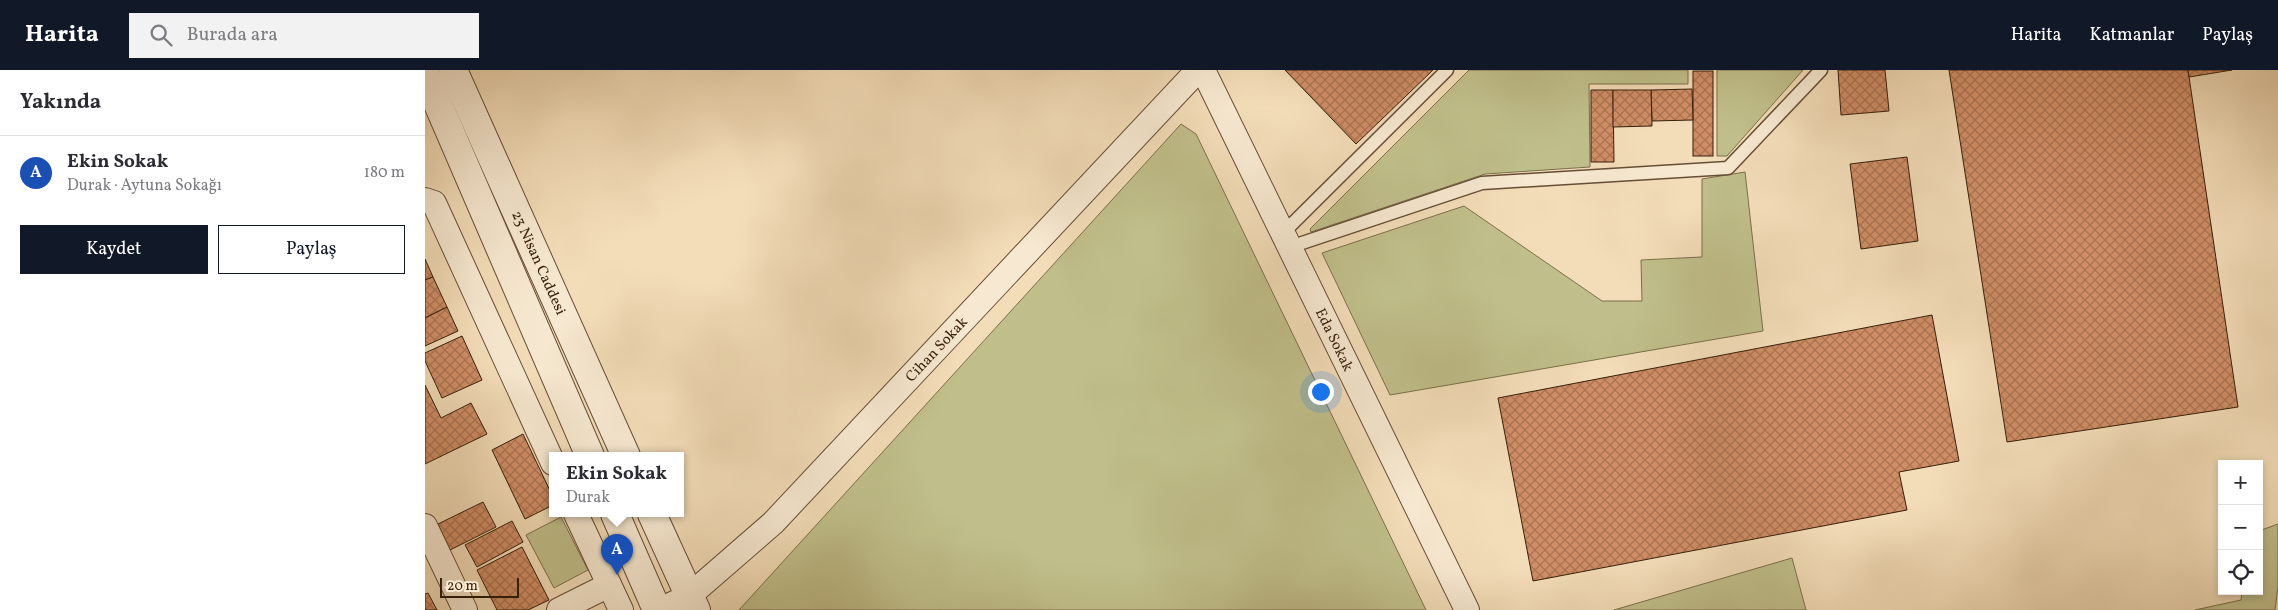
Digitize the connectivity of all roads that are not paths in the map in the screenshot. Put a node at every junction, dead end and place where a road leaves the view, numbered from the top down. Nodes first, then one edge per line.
1 (453, 70) edge
2 (1198, 70) edge
3 (1203, 70) edge
4 (1447, 70) edge
5 (1821, 70) edge
6 (425, 74) edge
7 (430, 201) edge
8 (1286, 240) junction
9 (588, 452) edge
10 (624, 452) edge
11 (549, 454) edge
12 (578, 517) edge
13 (616, 517) edge
14 (653, 517) edge
15 (425, 526) edge
16 (609, 585) junction
17 (692, 603) edge
18 (465, 610) edge
19 (559, 610) edge
20 (621, 610) edge
21 (658, 610) edge
22 (1467, 610) edge

1 - 10 street, 23 Nisan Caddesi
2 - 17 street, Cihan Sokak
3 - 8 street, Eda Sokak
4 - 8 lane
5 - 8 lane
6 - 9 street, 23 Nisan Caddesi
7 - 11 street
8 - 22 street, Eda Sokak
12 - 16 street
13 - 21 street
14 - 17 street
15 - 18 street
16 - 19 street
16 - 20 street
17 - 21 street, Cihan Sokak

